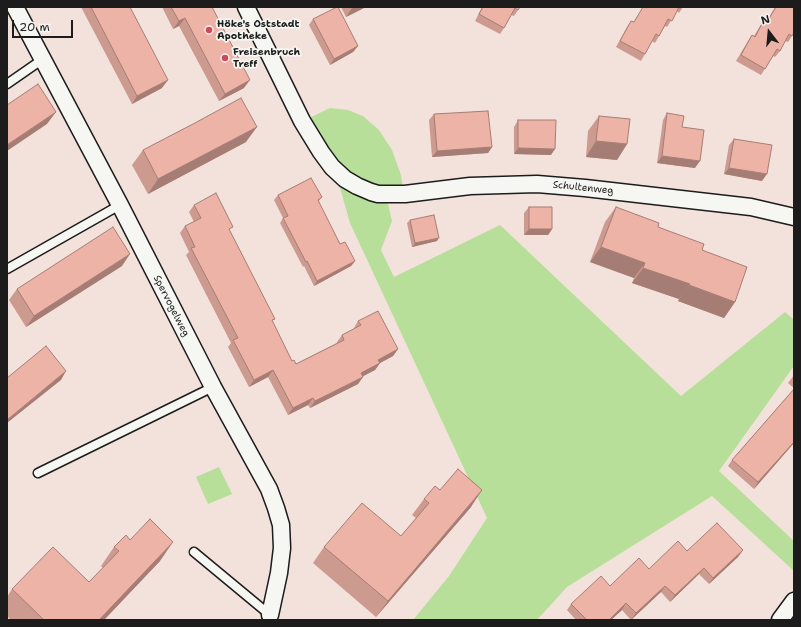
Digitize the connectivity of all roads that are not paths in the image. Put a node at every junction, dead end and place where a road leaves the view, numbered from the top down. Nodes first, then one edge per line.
1 (15, 7) edge
2 (246, 7) edge
3 (43, 59) junction
4 (7, 84) edge
5 (120, 205) junction
6 (794, 217) edge
7 (7, 269) edge
8 (213, 387) junction
9 (38, 472) dead end
10 (194, 552) dead end
11 (794, 601) edge
12 (270, 615) joint
13 (780, 620) edge

1 - 3 street, Spervogelweg
2 - 6 street, Schultenweg
3 - 4 lane
3 - 5 street, Spervogelweg
5 - 7 lane
5 - 8 street, Spervogelweg
8 - 9 lane
8 - 12 street, Spervogelweg
10 - 12 lane
11 - 13 street

